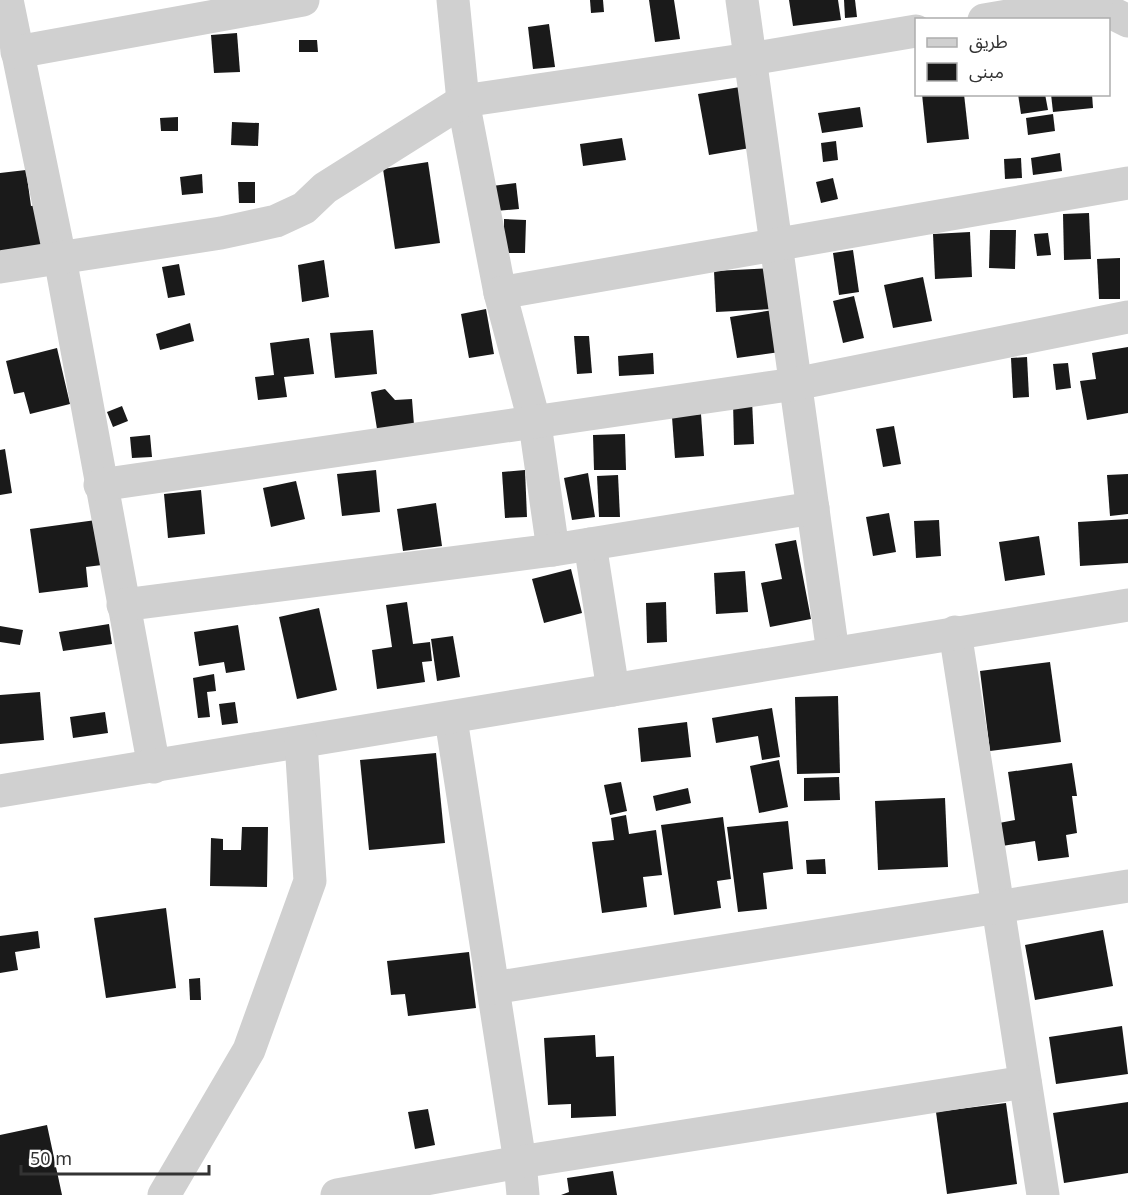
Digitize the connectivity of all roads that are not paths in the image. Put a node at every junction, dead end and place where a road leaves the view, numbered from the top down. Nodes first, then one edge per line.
1 (303, 0) edge
2 (453, 0) edge
3 (742, 0) edge
4 (1096, 0) edge
5 (6, 14) edge
6 (995, 18) edge
7 (1128, 21) edge
8 (915, 31) edge
9 (17, 52) junction
10 (750, 59) junction
11 (463, 101) junction
12 (1128, 183) edge
13 (776, 244) junction
14 (60, 258) junction
15 (0, 267) edge
16 (500, 293) junction
17 (1128, 317) edge
18 (795, 384) junction
19 (536, 424) junction
20 (100, 485) junction
21 (813, 508) junction
22 (590, 544) junction
23 (553, 550) junction
24 (123, 604) junction
25 (1128, 605) edge
26 (955, 632) junction
27 (833, 653) junction
28 (613, 690) junction
29 (451, 719) junction
30 (301, 742) junction
31 (154, 767) junction
32 (0, 791) edge
33 (1128, 886) edge
34 (999, 909) junction
35 (493, 988) junction
36 (1025, 1082) junction
37 (520, 1162) junction
38 (164, 1195) edge
39 (337, 1195) edge
40 (523, 1195) edge
41 (1043, 1195) edge

1 - 9 street
2 - 11 street
3 - 10 street
4 - 6 street
4 - 7 street
5 - 9 street
8 - 10 street
9 - 14 street
10 - 11 street
10 - 13 street
11 - 14 street
11 - 16 street
12 - 13 street
13 - 16 street
13 - 18 street
14 - 15 street
14 - 20 street
16 - 19 street
17 - 18 street
18 - 19 street
18 - 21 street
19 - 20 street
19 - 23 street
20 - 24 street
21 - 22 street
21 - 27 street
22 - 23 street
22 - 28 street
23 - 24 street
24 - 31 street
25 - 26 street
26 - 27 street
26 - 34 street
27 - 28 street
28 - 29 street
29 - 30 street
29 - 35 street
30 - 31 street
30 - 38 street
31 - 32 street
33 - 34 street
34 - 35 street
34 - 36 street
35 - 37 street
36 - 37 street
36 - 41 street
37 - 39 street
37 - 40 street

